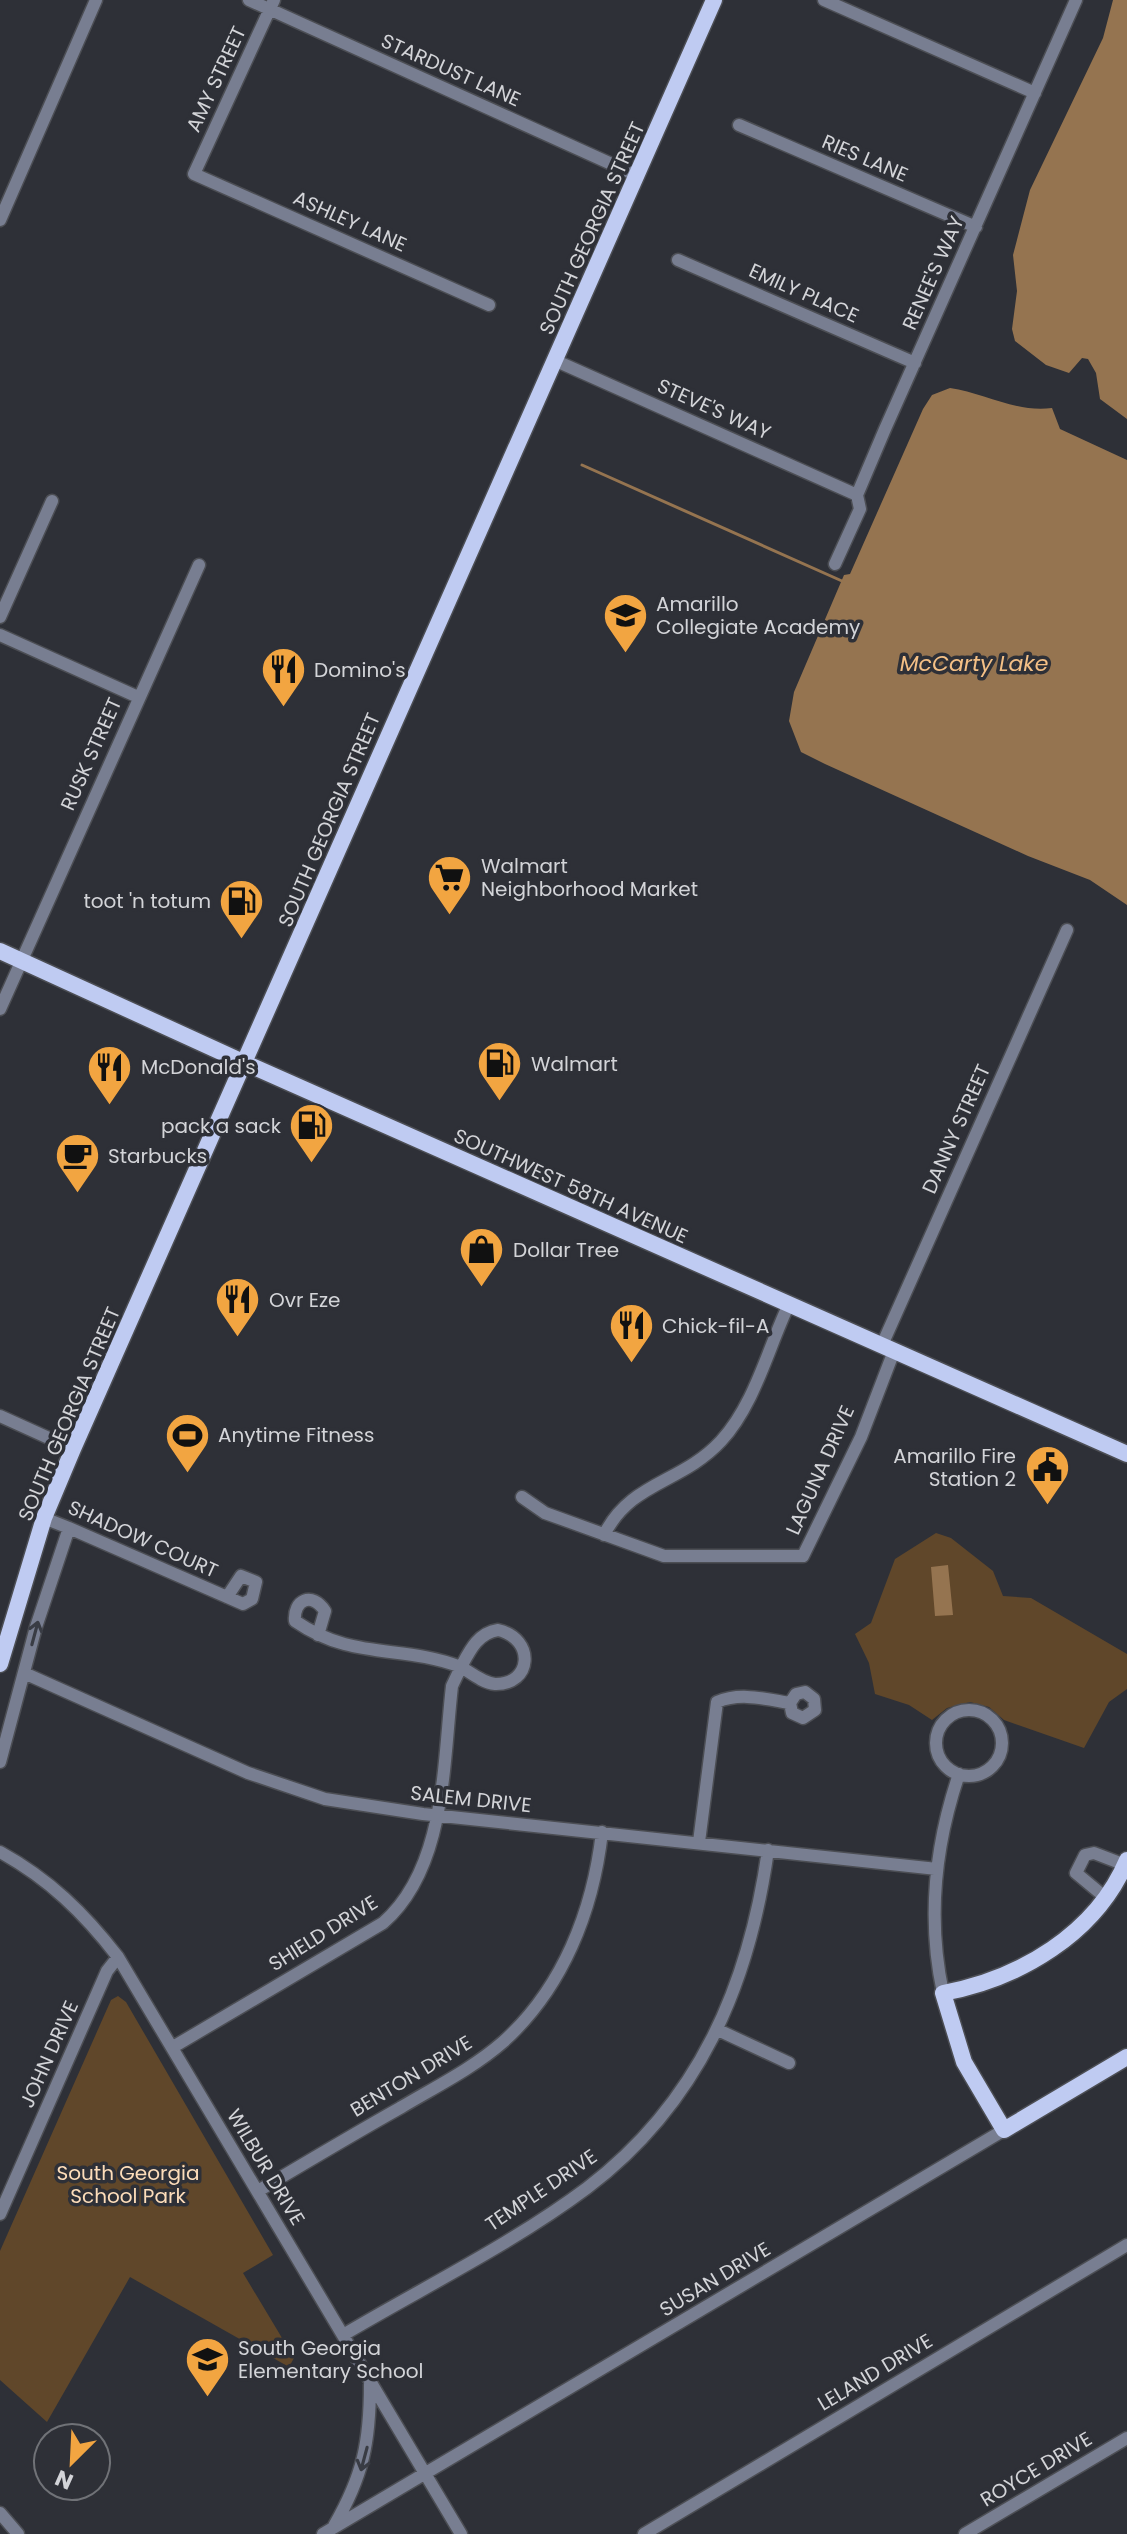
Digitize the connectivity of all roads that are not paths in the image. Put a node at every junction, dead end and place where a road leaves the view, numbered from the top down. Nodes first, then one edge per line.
1 (96, 0) edge
2 (249, 0) edge
3 (714, 0) edge
4 (824, 0) edge
5 (1076, 0) edge
6 (272, 5) edge
7 (1035, 93) junction
8 (739, 125) dead end
9 (194, 174) joint
10 (638, 176) junction
11 (0, 220) edge
12 (976, 227) junction
13 (678, 260) dead end
14 (489, 305) dead end
15 (554, 360) junction
16 (915, 363) junction
17 (857, 495) junction
18 (52, 501) dead end
19 (835, 564) dead end
20 (199, 565) dead end
21 (0, 617) edge
22 (0, 635) edge
23 (138, 697) junction
24 (1067, 930) dead end
25 (0, 951) edge
26 (21, 960) junction
27 (0, 1009) edge
28 (245, 1063) junction
29 (789, 1304) junction
30 (888, 1348) junction
31 (0, 1416) edge
32 (73, 1449) junction
33 (1127, 1454) edge
34 (522, 1497) dead end
35 (44, 1518) junction
36 (69, 1528) junction
37 (604, 1535) junction
38 (227, 1597) dead end
39 (318, 1635) dead end
40 (1, 1656) edge
41 (461, 1667) junction
42 (24, 1673) junction
43 (790, 1703) dead end
44 (0, 1762) edge
45 (959, 1774) junction
46 (436, 1815) junction
47 (602, 1832) junction
48 (699, 1842) junction
49 (768, 1850) junction
50 (0, 1852) edge
51 (1126, 1862) edge
52 (937, 1869) junction
53 (1106, 1898) junction
54 (118, 1957) junction
55 (943, 1993) junction
56 (718, 2030) junction
57 (173, 2047) junction
58 (1127, 2057) edge
59 (789, 2063) dead end
60 (1004, 2130) junction
61 (258, 2191) junction
62 (0, 2214) edge
63 (1127, 2245) edge
64 (343, 2335) junction
65 (370, 2382) junction
66 (1127, 2438) edge
67 (426, 2473) junction
68 (0, 2513) edge
69 (328, 2531) edge
70 (18, 2534) edge
71 (461, 2534) edge
72 (644, 2534) edge
73 (965, 2534) edge

1 - 11 street
2 - 6 street, STARDUST LANE
3 - 10 main road, SOUTH GEORGIA STREET
4 - 7 street
5 - 7 street, RENEE'S WAY
6 - 9 street, AMY STREET
6 - 10 street, STARDUST LANE
7 - 12 street, RENEE'S WAY
8 - 12 street, RIES LANE
9 - 14 street, ASHLEY LANE
10 - 15 main road, SOUTH GEORGIA STREET
12 - 16 street, RENEE'S WAY
13 - 16 street, EMILY PLACE
15 - 17 street, STEVE'S WAY
15 - 28 main road, SOUTH GEORGIA STREET
16 - 17 street, RENEE'S WAY
17 - 19 street, RENEE'S WAY
18 - 21 street
20 - 23 street, RUSK STREET
22 - 23 street
23 - 26 street, RUSK STREET
24 - 30 street, DANNY STREET
25 - 26 main road, SOUTHWEST 58TH AVENUE
26 - 27 street, RUSK STREET
26 - 28 main road, SOUTHWEST 58TH AVENUE
28 - 29 main road, SOUTHWEST 58TH AVENUE
28 - 32 main road, SOUTH GEORGIA STREET
29 - 30 main road, SOUTHWEST 58TH AVENUE
29 - 37 street
30 - 33 main road, SOUTHWEST 58TH AVENUE
30 - 37 street, LAGUNA DRIVE
31 - 32 street
32 - 35 main road, SOUTH GEORGIA STREET
34 - 37 street, LAGUNA DRIVE
35 - 36 street, SHADOW COURT
35 - 40 main road, SOUTH GEORGIA STREET
36 - 38 street, SHADOW COURT
42 -> 36 street
39 - 41 street
41 - 41 street
41 - 46 street, SHIELD DRIVE
42 - 44 street
42 - 46 street, SALEM DRIVE
43 - 48 street
45 - 45 street
45 - 52 street
46 - 47 street, SALEM DRIVE
46 - 57 street, SHIELD DRIVE
47 - 48 street, SALEM DRIVE
47 - 61 street, BENTON DRIVE
48 - 49 street, SALEM DRIVE
49 - 52 street, SALEM DRIVE
49 - 56 street, TEMPLE DRIVE
50 - 54 street, WILBUR DRIVE
51 - 53 main road
51 - 53 street
52 - 55 street
53 - 55 main road
54 - 57 street, WILBUR DRIVE
54 - 62 street, JOHN DRIVE
55 - 60 main road
56 - 59 street
56 - 64 street, TEMPLE DRIVE
57 - 61 street, WILBUR DRIVE
58 - 60 main road, SUSAN DRIVE
60 - 67 street, SUSAN DRIVE
61 - 64 street, WILBUR DRIVE
63 - 72 street, LELAND DRIVE
64 - 65 street, WILBUR DRIVE
65 - 67 street, WILBUR DRIVE
65 -> 69 street
66 - 73 street, ROYCE DRIVE
67 - 69 street, SUSAN DRIVE
67 - 71 street, WILBUR DRIVE
68 - 70 street

